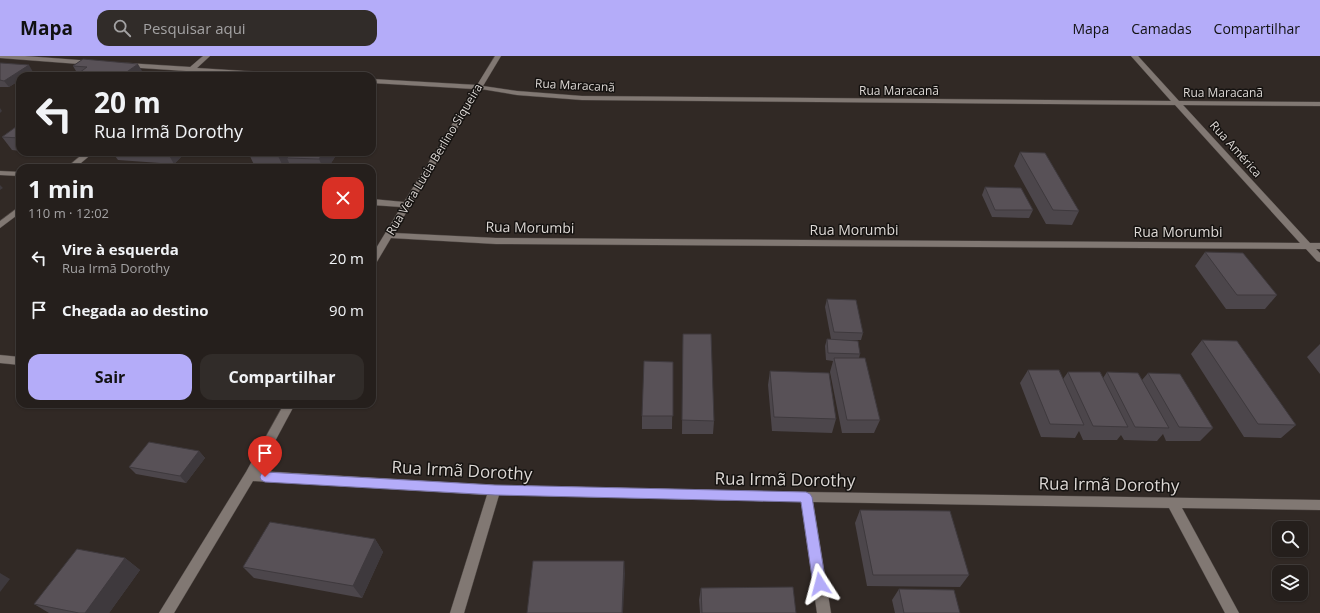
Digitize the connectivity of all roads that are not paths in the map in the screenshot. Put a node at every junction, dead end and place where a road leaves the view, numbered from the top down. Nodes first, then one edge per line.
1 (0, 56) edge
2 (207, 56) edge
3 (498, 56) edge
4 (1134, 56) edge
5 (103, 64) edge
6 (119, 65) edge
7 (190, 70) junction
8 (188, 72) edge
9 (225, 72) edge
10 (376, 81) edge
11 (478, 87) junction
12 (1177, 103) junction
13 (1320, 104) edge
14 (85, 156) edge
15 (75, 164) edge
16 (0, 173) edge
17 (16, 174) edge
18 (376, 202) edge
19 (406, 205) junction
20 (16, 212) edge
21 (0, 225) edge
22 (388, 235) junction
23 (1308, 246) junction
24 (1320, 246) edge
25 (376, 256) edge
26 (1320, 259) edge
27 (0, 359) edge
28 (16, 361) edge
29 (288, 408) edge
30 (250, 476) junction
31 (495, 490) junction
32 (806, 497) junction
33 (1172, 502) junction
34 (1320, 505) edge
35 (166, 613) edge
36 (457, 613) edge
37 (824, 613) edge
38 (1232, 613) edge

1 - 5 street
2 - 7 street
3 - 11 street, Rua Vera Lucia Berlino Siqueira
4 - 12 street, Rua América
6 - 7 street
7 - 8 street
7 - 9 street
10 - 11 street, Rua Maracanã
11 - 12 street, Rua Maracanã
11 - 19 street, Rua Vera Lucia Berlino Siqueira
12 - 13 street, Rua Maracanã
12 - 23 street, Rua América
14 - 15 street
16 - 17 street
18 - 19 street
19 - 22 street, Rua Vera Lucia Berlino Siqueira
20 - 21 street
22 - 23 street, Rua Morumbi
22 - 25 street, Rua Vera Lucia Berlino Siqueira
23 - 24 street, Rua Morumbi
23 - 26 street, Rua América
27 - 28 street
29 - 30 street
30 - 31 street, Rua Irmã Dorothy
30 - 35 street
31 - 32 street, Rua Irmã Dorothy
31 - 36 street
32 - 33 street, Rua Irmã Dorothy
32 - 37 street
33 - 34 street, Rua Irmã Dorothy
33 - 38 street

